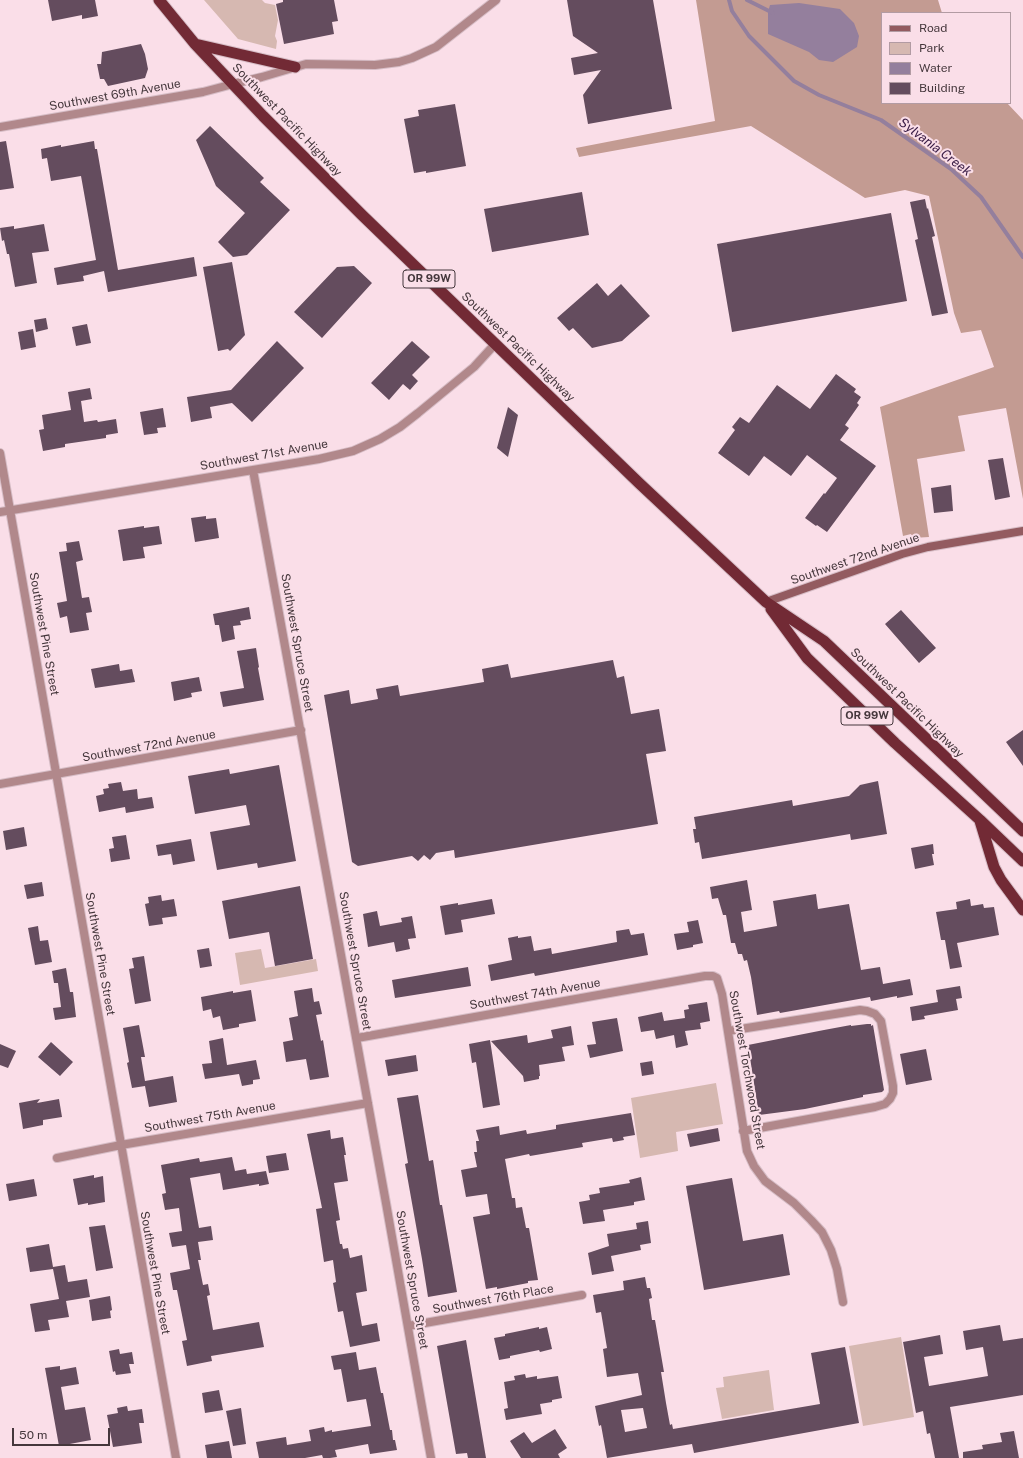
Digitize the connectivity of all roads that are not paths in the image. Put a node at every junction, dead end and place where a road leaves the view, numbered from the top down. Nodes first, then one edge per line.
1 (159, 0) edge
2 (496, 0) edge
3 (195, 44) junction
4 (294, 67) junction
5 (233, 84) junction
6 (0, 127) edge
7 (496, 343) junction
8 (0, 453) edge
9 (253, 470) junction
10 (10, 510) junction
11 (0, 512) edge
12 (1023, 531) edge
13 (766, 602) junction
14 (301, 730) junction
15 (57, 775) junction
16 (0, 784) edge
17 (980, 820) junction
18 (1023, 831) edge
19 (1023, 861) edge
20 (1023, 910) edge
21 (717, 978) joint
22 (728, 1031) junction
23 (357, 1038) junction
24 (368, 1102) junction
25 (743, 1131) junction
26 (121, 1145) junction
27 (57, 1158) dead end
28 (582, 1295) dead end
29 (843, 1302) dead end
30 (408, 1326) junction
31 (176, 1458) edge
32 (431, 1458) edge

1 - 3 highway, Southwest Pacific Highway / OR 99W
2 - 4 street, Southwest 69th Avenue
3 - 4 highway
3 - 5 highway, Southwest Pacific Highway / OR 99W
4 - 5 street, Southwest 69th Avenue
5 - 6 street, Southwest 69th Avenue
5 - 7 highway, Southwest Pacific Highway / OR 99W
7 - 9 street, Southwest 71st Avenue
7 - 13 highway, Southwest Pacific Highway / OR 99W
8 - 10 street, Southwest Pine Street
9 - 10 street, Southwest 71st Avenue
9 - 14 street, Southwest Spruce Street
10 - 11 street, Southwest 71st Avenue
10 - 15 street, Southwest Pine Street
12 - 13 main road, Southwest 72nd Avenue
13 - 17 highway, Southwest Pacific Highway / OR 99W
13 - 18 highway, Southwest Pacific Highway / OR 99W
14 - 15 street, Southwest 72nd Avenue
14 - 23 street, Southwest Spruce Street
15 - 16 street, Southwest 72nd Avenue
15 - 26 street, Southwest Pine Street
17 - 19 highway, Southwest Pacific Highway / OR 99W
17 - 20 highway
21 - 22 street, Southwest Torchwood Street
21 - 23 street, Southwest 74th Avenue
22 - 25 street, Southwest Torchwood Street
22 - 25 street
23 - 24 street, Southwest Spruce Street
24 - 26 street, Southwest 75th Avenue
24 - 30 street, Southwest Spruce Street
25 - 29 street, Southwest Torchwood Street
26 - 27 street, Southwest 75th Avenue
26 - 31 street, Southwest Pine Street
28 - 30 street, Southwest 76th Place
30 - 32 street, Southwest Spruce Street

